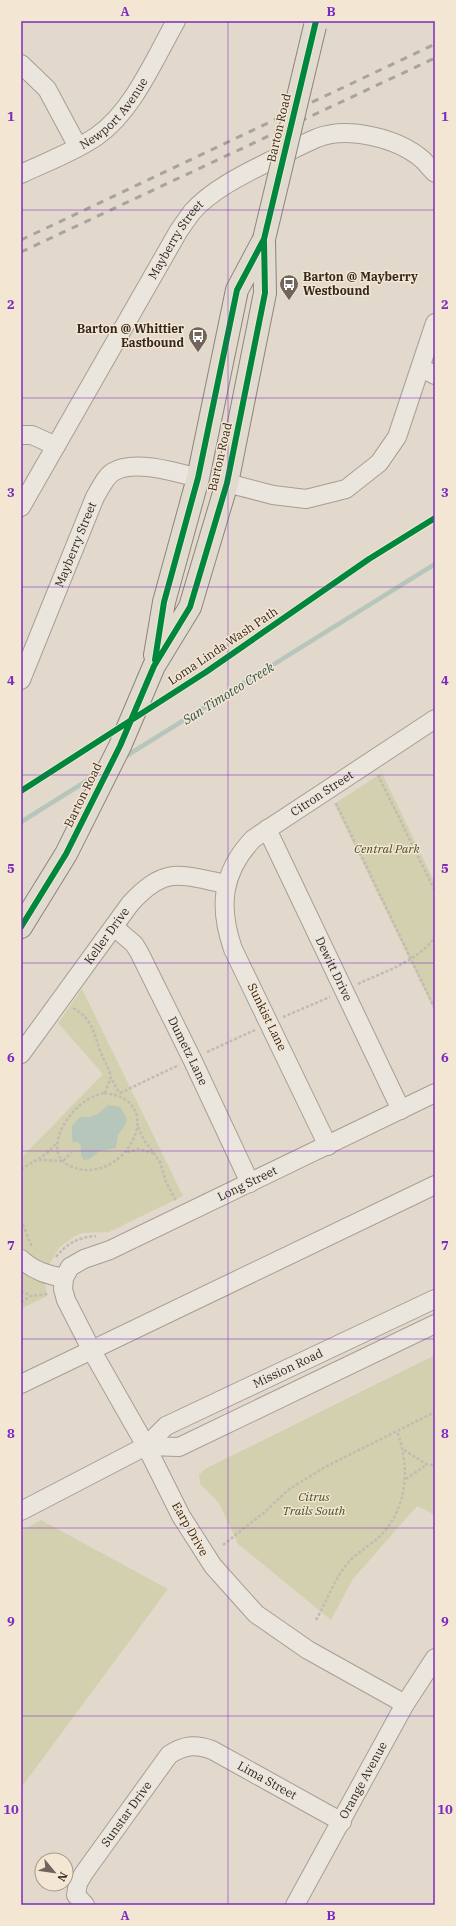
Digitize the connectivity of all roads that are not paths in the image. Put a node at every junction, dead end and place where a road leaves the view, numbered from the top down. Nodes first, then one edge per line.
1 (176, 21) edge
2 (315, 24) edge
3 (21, 64) edge
4 (78, 147) junction
5 (435, 173) edge
6 (21, 174) edge
7 (264, 240) junction
8 (435, 323) edge
9 (428, 372) edge
10 (21, 435) edge
11 (56, 446) junction
12 (198, 478) junction
13 (227, 483) junction
14 (21, 507) edge
15 (154, 666) junction
16 (21, 680) edge
17 (435, 720) edge
18 (267, 829) junction
19 (226, 884) junction
20 (114, 927) junction
21 (21, 928) edge
22 (21, 1054) edge
23 (435, 1093) edge
24 (401, 1110) junction
25 (328, 1146) junction
26 (250, 1183) junction
27 (435, 1185) edge
28 (27, 1254) edge
29 (57, 1277) junction
30 (435, 1299) edge
31 (435, 1324) edge
32 (92, 1350) junction
33 (21, 1384) edge
34 (146, 1446) junction
35 (21, 1511) edge
36 (435, 1658) edge
37 (405, 1704) junction
38 (189, 1745) joint
39 (342, 1822) junction
40 (80, 1900) edge
41 (295, 1905) edge

1 - 4 street, Newport Avenue
2 - 7 main road, Barton Road, bridge
3 - 4 street
4 - 6 street, Newport Avenue
5 - 11 street, Mayberry Street
7 - 12 main road, Barton Road
7 - 13 main road, Barton Road
8 - 9 street
9 - 13 street
10 - 11 street
11 - 14 street, Mayberry Street
12 - 15 main road, Barton Road
12 - 16 street, Mayberry Street
13 - 15 main road, Barton Road
15 - 21 main road, Barton Road
17 - 18 street, Citron Street
18 - 19 street, Citron Street
18 - 24 street, Dewitt Drive
19 - 20 street, Keller Drive
19 - 25 street, Sunkist Lane
20 - 22 street, Keller Drive
20 - 26 street, Dumetz Lane
23 - 24 street, Long Street
24 - 25 street, Long Street
25 - 26 street, Long Street
26 - 29 street, Long Street
27 - 32 street
28 - 29 street
29 - 32 street, Earp Drive
30 - 34 street, Mission Road
31 - 34 street, Mission Road
32 - 33 street
32 - 34 street, Earp Drive
34 - 35 street, Mission Road
34 - 37 street, Earp Drive
36 - 37 street, Orange Avenue
37 - 39 street, Orange Avenue
38 - 39 street, Lima Street
38 - 40 street, Sunstar Drive
39 - 41 street, Orange Avenue

